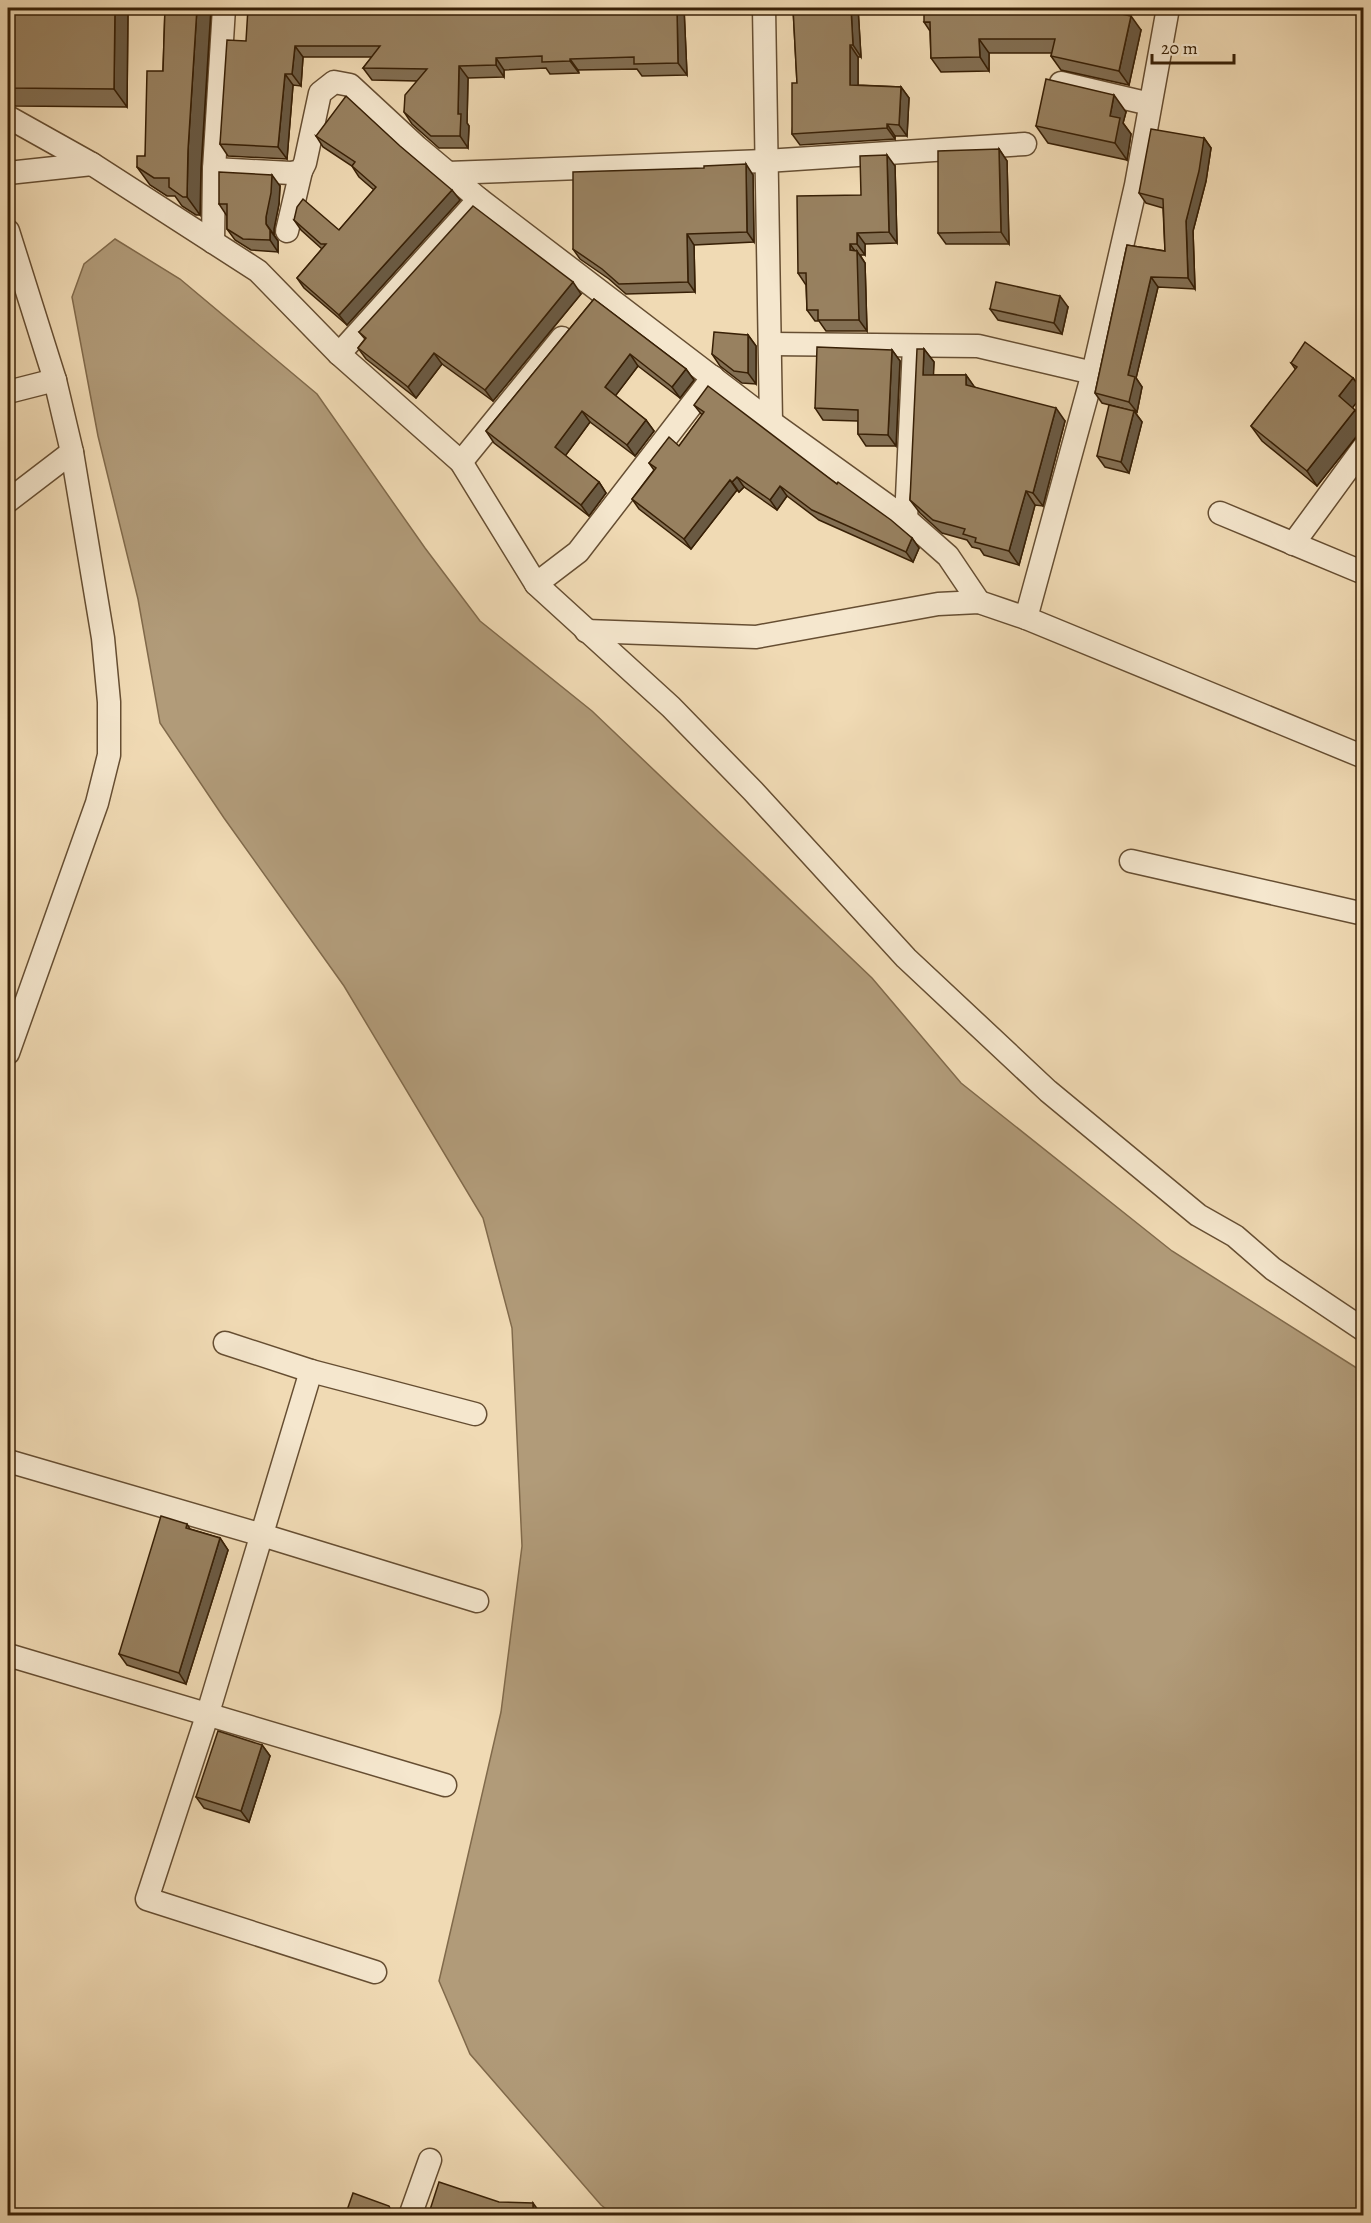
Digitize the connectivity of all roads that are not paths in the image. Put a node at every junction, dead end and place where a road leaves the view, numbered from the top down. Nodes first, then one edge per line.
1 (224, 8) edge
2 (764, 8) edge
3 (1168, 8) edge
4 (1061, 83) edge
5 (1150, 104) junction
6 (8, 117) edge
7 (1025, 144) dead end
8 (766, 161) junction
9 (93, 164) junction
10 (214, 169) junction
11 (301, 171) junction
12 (8, 173) edge
13 (448, 173) junction
14 (479, 199) junction
15 (8, 231) edge
16 (287, 231) dead end
17 (213, 243) junction
18 (601, 290) junction
19 (770, 344) junction
20 (914, 346) junction
21 (339, 354) junction
22 (1093, 373) junction
23 (713, 377) junction
24 (55, 380) junction
25 (8, 392) edge
26 (771, 422) junction
27 (1364, 447) edge
28 (72, 452) junction
29 (461, 462) junction
30 (8, 501) edge
31 (1220, 513) dead end
32 (906, 519) junction
33 (1293, 544) junction
34 (1364, 573) edge
35 (536, 584) junction
36 (979, 602) junction
37 (1026, 618) junction
38 (586, 631) junction
39 (1364, 757) edge
40 (1131, 861) dead end
41 (1364, 914) edge
42 (9, 1045) edge
43 (1364, 1330) edge
44 (225, 1343) dead end
45 (311, 1371) junction
46 (475, 1414) dead end
47 (8, 1461) edge
48 (262, 1535) junction
49 (477, 1600) dead end
50 (8, 1655) edge
51 (207, 1716) junction
52 (445, 1785) dead end
53 (375, 1972) dead end
54 (430, 2160) dead end
55 (410, 2216) edge

1 - 10 street
2 - 8 street
3 - 5 street
4 - 5 street
5 - 22 street
6 - 9 street
7 - 8 street
8 - 13 street
8 - 19 street
9 - 12 street
9 - 17 street
10 - 11 street
10 - 17 street
11 - 13 street
11 - 16 street
13 - 14 street
14 - 18 street
14 - 21 street
15 - 24 street
17 - 21 street
18 - 23 street
18 - 29 street
19 - 20 street
19 - 26 street
20 - 22 street
20 - 32 street
21 - 29 street
22 - 37 street
23 - 26 street
23 - 35 street
24 - 25 street
24 - 28 street
26 - 32 street
27 - 33 street
28 - 30 street
28 - 42 street
29 - 35 street
31 - 33 street
32 - 36 street
33 - 34 street
35 - 38 street
36 - 37 street
36 - 38 street
37 - 39 street
38 - 43 street
40 - 41 street
44 - 45 street
45 - 46 street
45 - 48 street
47 - 48 street
48 - 49 street
48 - 51 street
50 - 51 street
51 - 52 street
51 - 53 street
54 - 55 street

